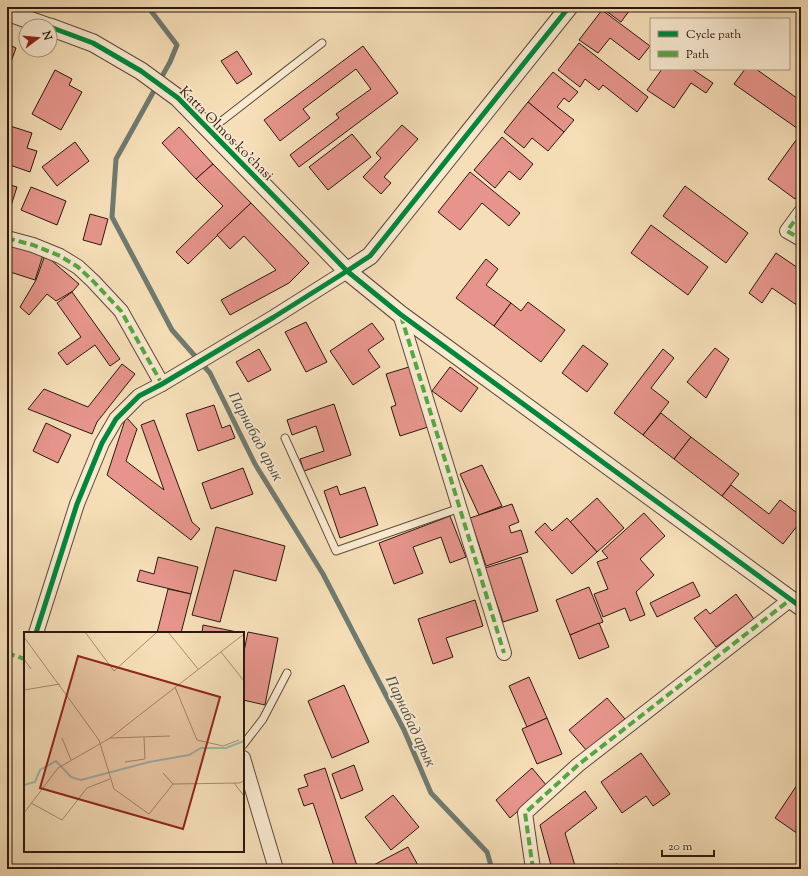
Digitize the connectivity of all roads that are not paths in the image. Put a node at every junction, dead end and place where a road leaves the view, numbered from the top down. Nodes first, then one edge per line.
1 (569, 7) edge
2 (7, 12) edge
3 (24, 18) edge
4 (58, 30) edge
5 (322, 43) dead end
6 (209, 130) junction
7 (801, 212) edge
8 (7, 238) edge
9 (801, 239) edge
10 (347, 271) junction
11 (400, 314) junction
12 (162, 384) junction
13 (285, 438) dead end
14 (460, 508) junction
15 (796, 603) edge
16 (36, 632) edge
17 (504, 653) dead end
18 (287, 673) dead end
19 (244, 743) edge
20 (244, 761) edge
21 (276, 869) edge
22 (533, 869) edge

1 - 10 street
2 - 3 street
4 - 6 street, Katta Olmos ko'chasi
5 - 6 lane
6 - 10 street, Katta Olmos ko'chasi
7 - 9 street
8 - 12 street
10 - 11 street, Katta Olmos ko'chasi
10 - 12 street
11 - 14 street
11 - 15 street, Katta Olmos ko'chasi
12 - 16 street
13 - 14 lane
14 - 17 street
15 - 22 street
18 - 19 lane
20 - 21 street

